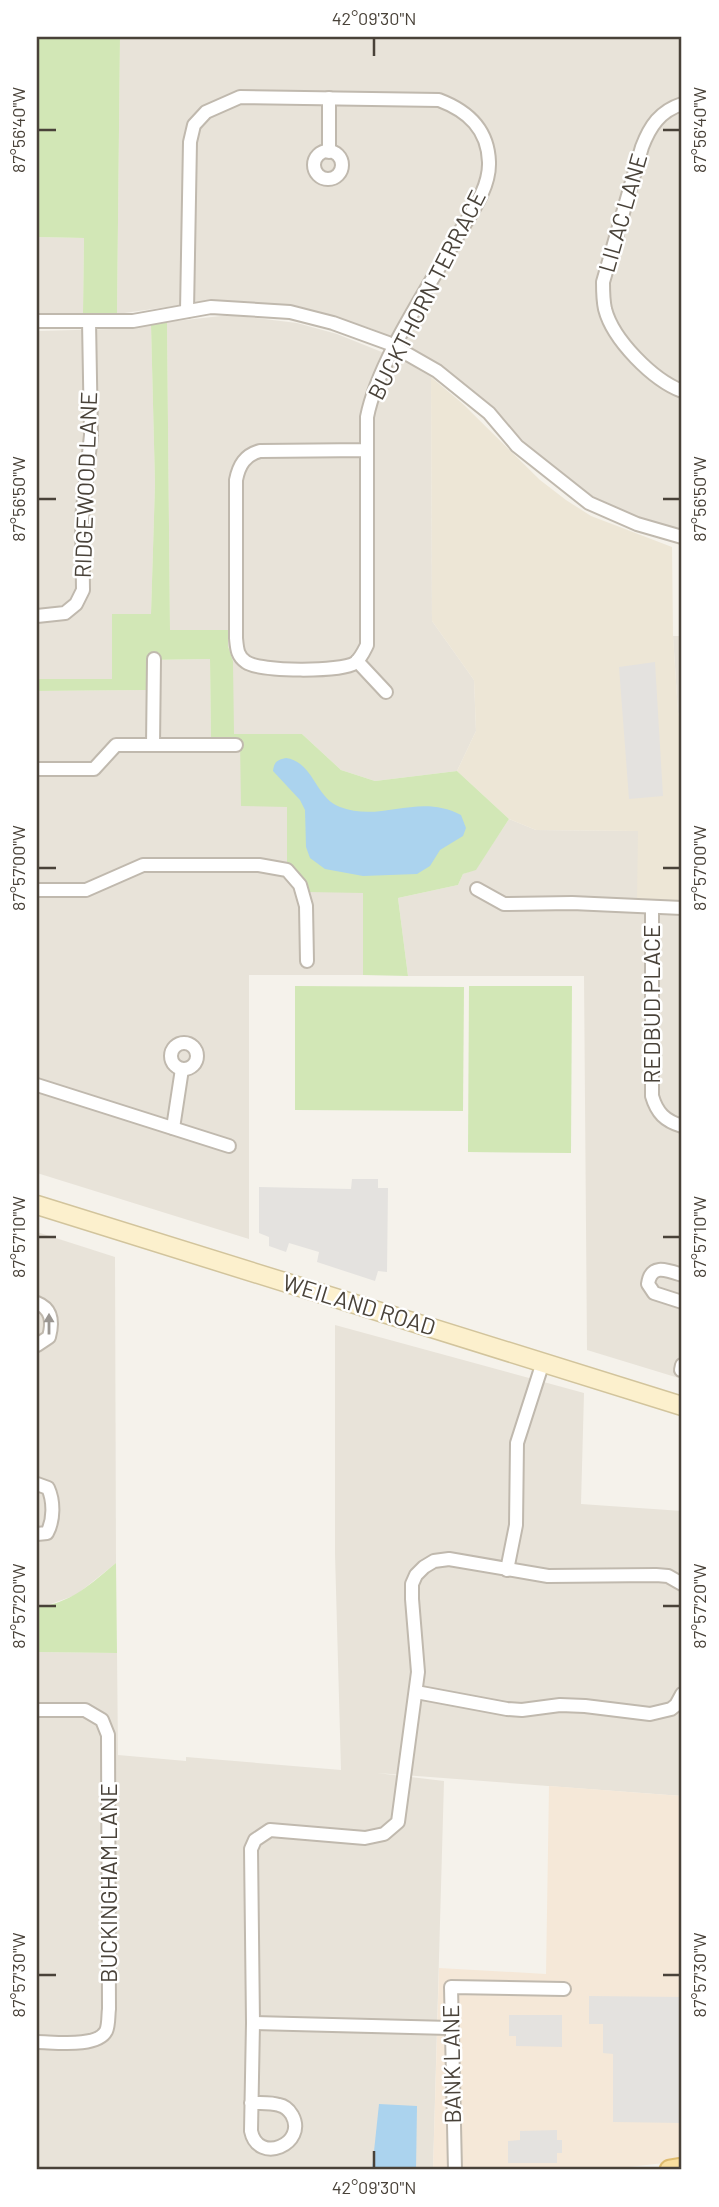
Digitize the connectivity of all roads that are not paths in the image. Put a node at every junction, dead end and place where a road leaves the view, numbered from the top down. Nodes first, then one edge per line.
1 (329, 98) junction
2 (682, 104) edge
3 (329, 152) dead end
4 (187, 310) junction
5 (37, 321) edge
6 (89, 321) junction
7 (396, 347) junction
8 (682, 391) edge
9 (367, 450) junction
10 (682, 537) edge
11 (37, 616) edge
12 (154, 659) dead end
13 (357, 661) junction
14 (386, 692) dead end
15 (153, 745) junction
16 (236, 745) dead end
17 (37, 769) edge
18 (477, 889) dead end
19 (37, 890) edge
20 (652, 907) junction
21 (682, 908) edge
22 (307, 961) dead end
23 (182, 1069) dead end
24 (37, 1085) edge
25 (682, 1126) edge
26 (173, 1128) junction
27 (229, 1146) dead end
28 (37, 1205) edge
29 (682, 1275) edge
30 (682, 1302) edge
31 (37, 1303) edge
32 (37, 1345) edge
33 (543, 1362) junction
34 (682, 1406) edge
35 (37, 1484) edge
36 (37, 1534) edge
37 (507, 1570) junction
38 (682, 1584) edge
39 (416, 1692) junction
40 (682, 1694) edge
41 (42, 1710) edge
42 (564, 1989) dead end
43 (253, 2023) junction
44 (450, 2028) junction
45 (37, 2042) edge
46 (251, 2103) dead end
47 (682, 2168) edge
48 (455, 2170) edge
49 (670, 2170) edge

1 - 3 street
1 - 4 street, BUCKTHORN TERRACE
1 - 7 street, BUCKTHORN TERRACE
2 - 8 street, LILAC LANE
4 - 6 street
4 - 7 street
5 - 6 street
6 - 11 street, RIDGEWOOD LANE
7 - 9 street, BUCKTHORN TERRACE
7 - 10 street
9 - 13 street, BUCKTHORN TERRACE
9 - 13 street
12 - 15 street
13 - 14 street
15 - 16 street
15 - 17 street
18 - 20 street
19 - 22 street
20 - 21 street
20 - 25 street, REDBUD PLACE
23 - 26 street
24 - 26 street
26 - 27 street
28 - 33 main road, WEILAND ROAD
29 - 30 street
32 -> 31 street
33 - 34 main road, WEILAND ROAD
33 - 37 street
35 - 36 street
37 - 38 street
37 - 39 street
39 - 40 street
39 - 43 street
41 - 45 street, BUCKINGHAM LANE
42 - 44 street, BANK LANE
43 - 44 street
43 - 46 street
44 - 48 street, BANK LANE
47 - 49 main road

